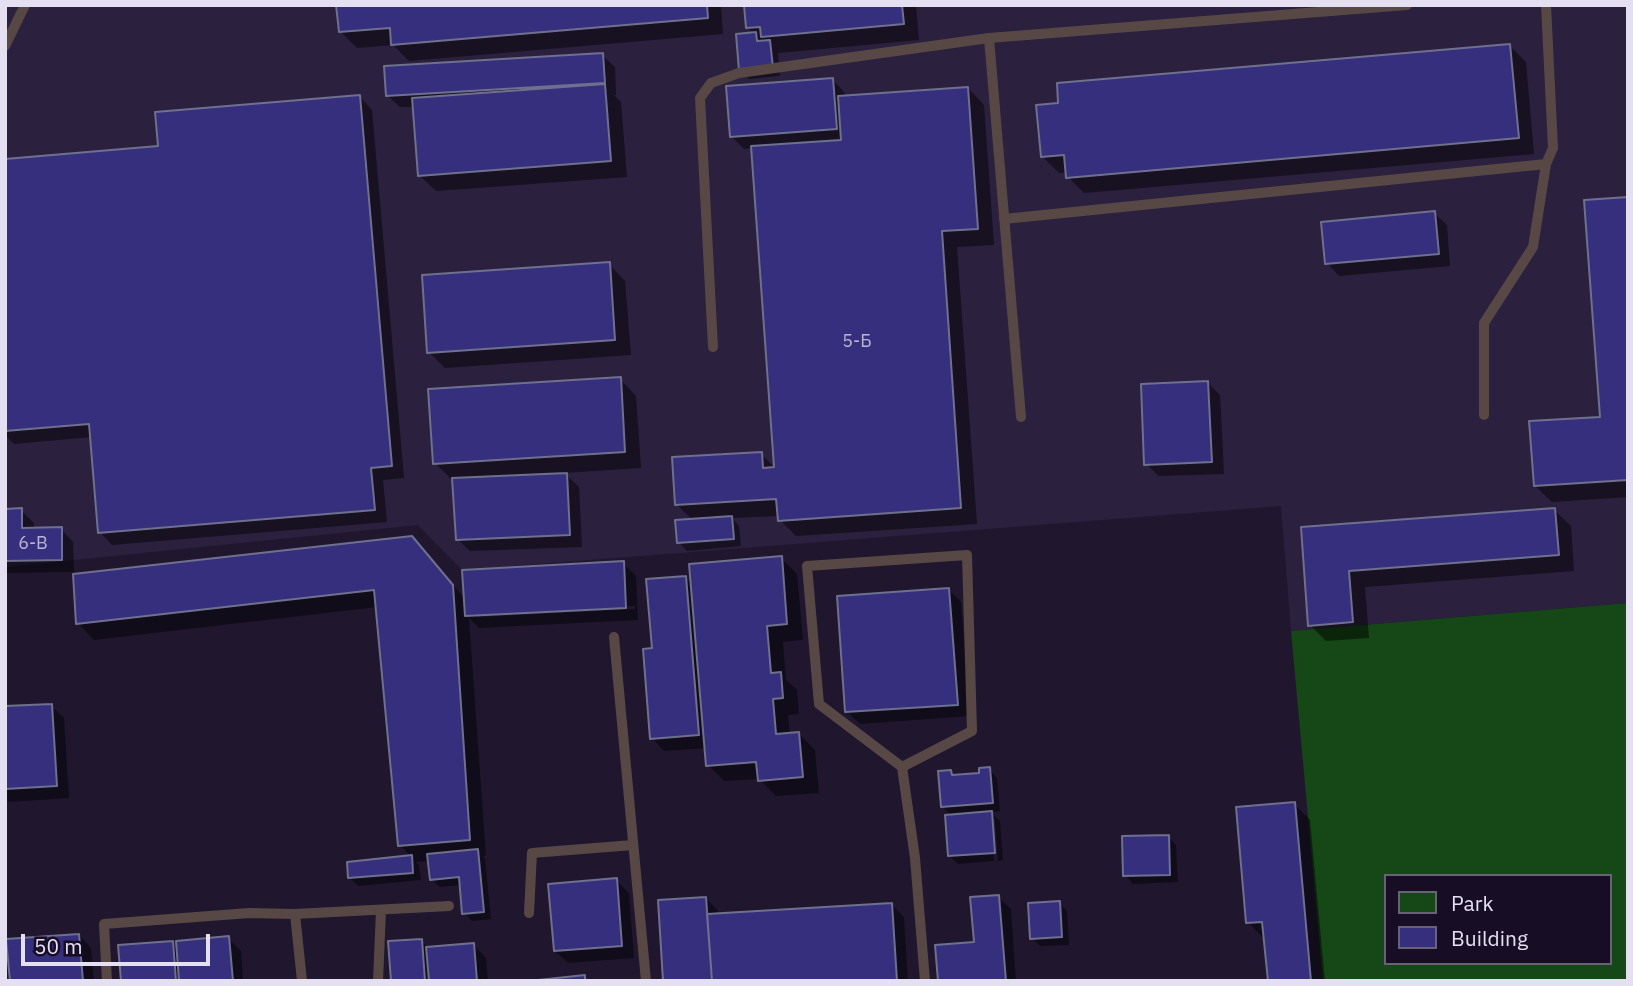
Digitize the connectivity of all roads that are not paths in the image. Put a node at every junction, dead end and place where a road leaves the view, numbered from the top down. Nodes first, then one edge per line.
1 (25, 5) edge
2 (1407, 5) edge
3 (1546, 5) edge
4 (989, 38) junction
5 (5, 46) edge
6 (1546, 164) junction
7 (1004, 219) junction
8 (713, 347) dead end
9 (1484, 415) dead end
10 (1021, 417) dead end
11 (614, 637) dead end
12 (902, 767) junction
13 (633, 845) junction
14 (449, 906) dead end
15 (381, 910) junction
16 (529, 912) dead end
17 (295, 914) junction
18 (107, 981) edge
19 (302, 981) edge
20 (378, 981) edge
21 (646, 981) edge
22 (925, 981) edge

1 - 5 lane
2 - 4 lane
3 - 6 lane
4 - 7 lane
4 - 8 lane
6 - 7 lane
6 - 9 lane
7 - 10 lane
11 - 13 lane
12 - 12 lane
12 - 22 lane
13 - 16 lane
13 - 21 lane
14 - 15 lane
15 - 17 lane
15 - 20 lane
17 - 18 lane
17 - 19 lane

